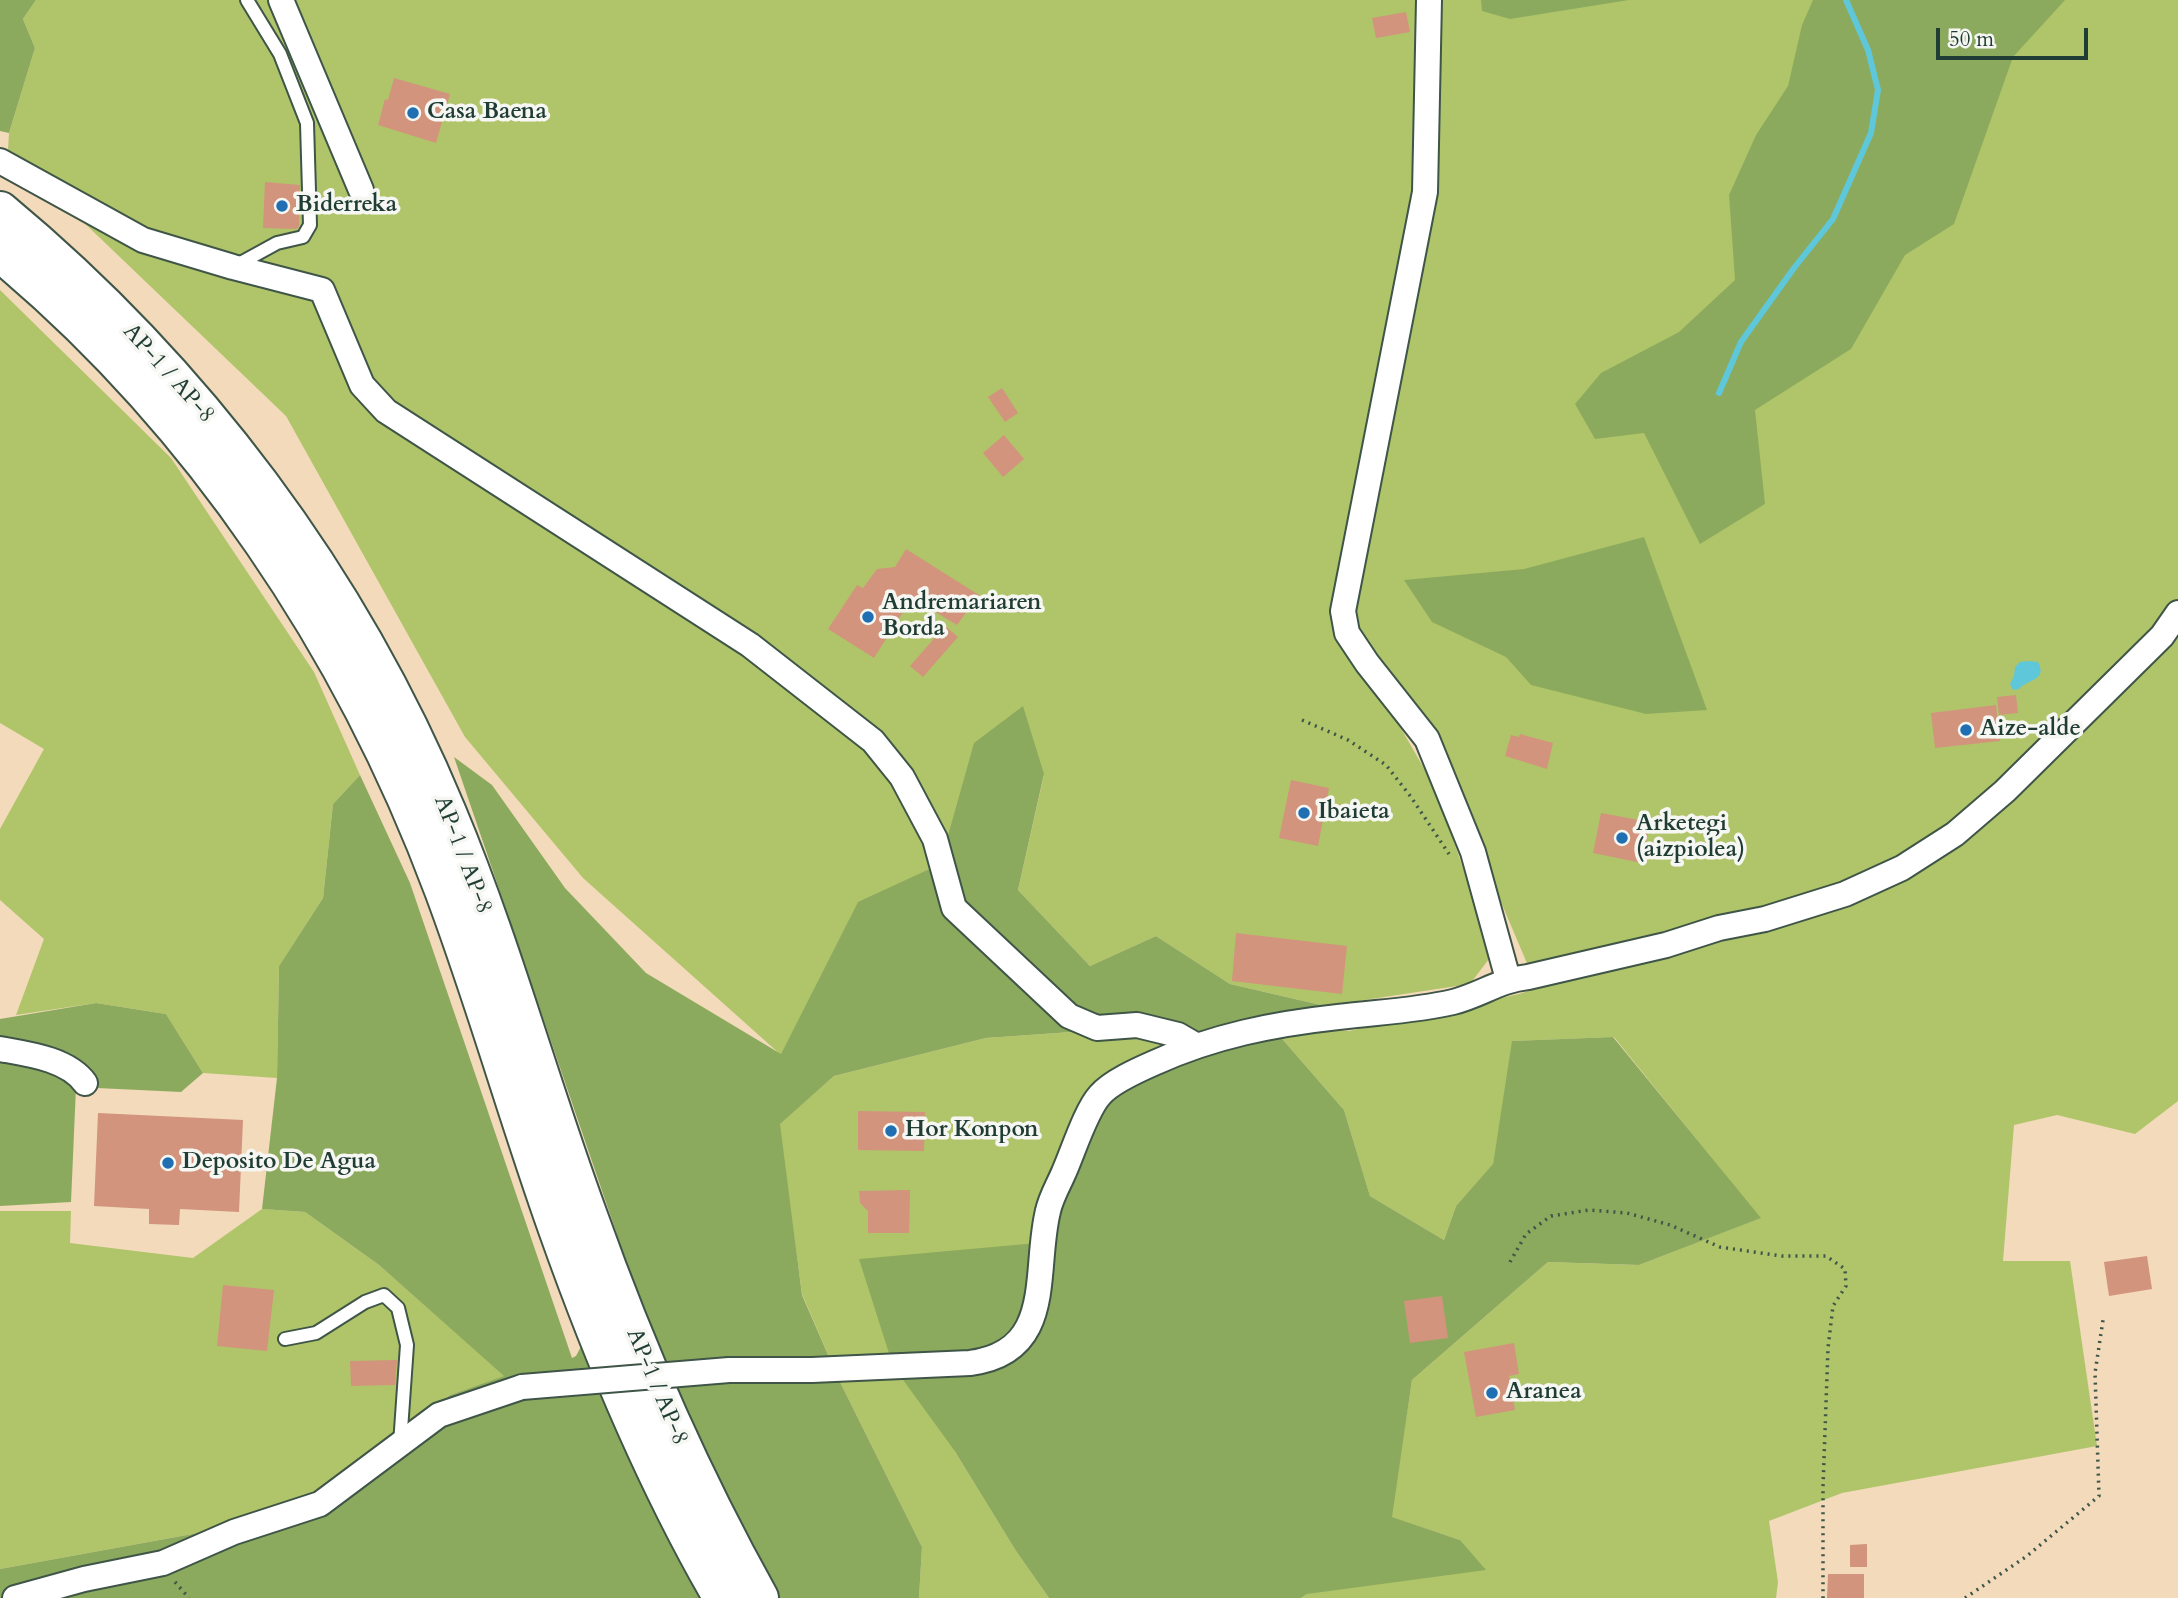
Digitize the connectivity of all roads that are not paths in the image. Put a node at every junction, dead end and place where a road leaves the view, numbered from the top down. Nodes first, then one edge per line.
1 (247, 0) edge
2 (281, 0) edge
3 (1429, 0) edge
4 (0, 160) edge
5 (361, 190) dead end
6 (0, 211) edge
7 (0, 252) edge
8 (233, 267) junction
9 (2178, 613) edge
10 (1508, 979) junction
11 (1197, 1046) junction
12 (0, 1049) edge
13 (85, 1083) dead end
14 (285, 1339) dead end
15 (400, 1444) junction
16 (15, 1598) edge
17 (723, 1598) edge
18 (759, 1598) edge

1 - 8 lane
2 - 5 street
3 - 10 street
4 - 8 street
6 - 18 highway, AP-1 / AP-8
7 - 17 highway, AP-1 / AP-8
8 - 11 street
9 - 10 street
10 - 11 street
11 - 15 street, bridge
12 - 13 street
14 - 15 lane
15 - 16 street

